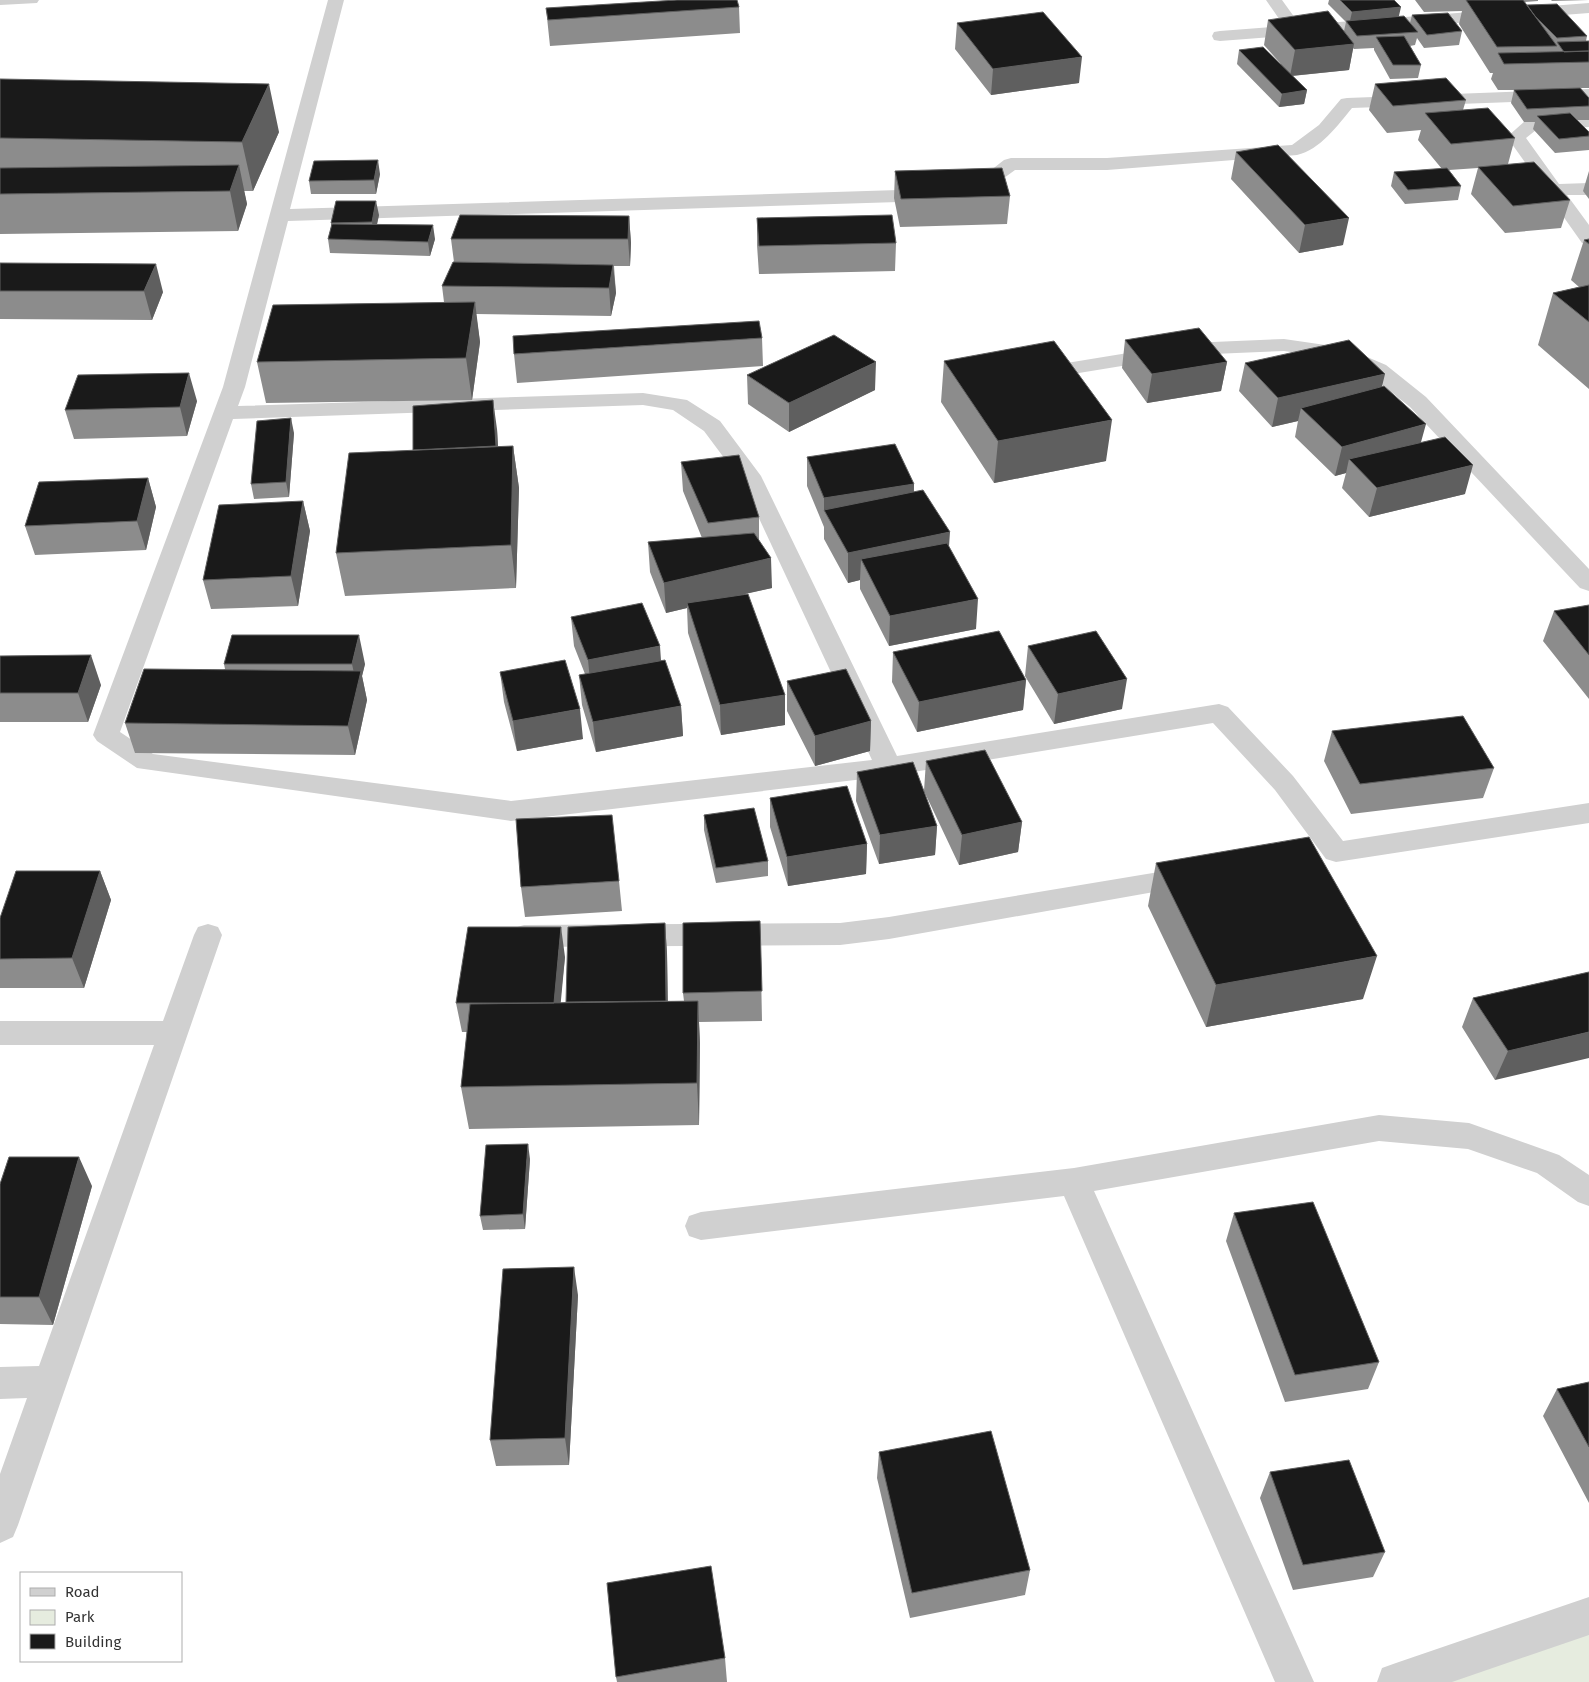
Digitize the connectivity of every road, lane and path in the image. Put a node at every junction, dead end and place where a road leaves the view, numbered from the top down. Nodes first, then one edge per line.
1 (0, 0) edge
2 (31, 0) edge
3 (336, 0) edge
4 (1274, 0) edge
5 (1589, 8) edge
6 (1295, 29) junction
7 (1220, 36) dead end
8 (1589, 94) edge
9 (1589, 122) edge
10 (1589, 189) edge
11 (1554, 190) junction
12 (280, 215) junction
13 (1589, 239) edge
14 (1016, 377) edge
15 (225, 413) junction
16 (1589, 583) edge
17 (889, 767) junction
18 (1589, 813) edge
19 (1336, 852) junction
20 (1306, 857) edge
21 (1218, 872) edge
22 (208, 935) dead end
23 (499, 936) edge
24 (0, 1033) edge
25 (173, 1033) junction
26 (1074, 1181) junction
27 (1589, 1192) edge
28 (702, 1226) dead end
29 (50, 1382) junction
30 (0, 1383) edge
31 (0, 1524) edge
32 (1589, 1616) edge
33 (1295, 1682) edge
34 (1396, 1682) edge

1 - 2 street
3 - 12 street
4 - 6 street
5 - 6 street
6 - 7 street
8 - 12 street
9 - 11 street
10 - 11 street
11 - 13 street
12 - 15 street
14 - 16 street
15 - 17 street
15 - 17 street
17 - 19 street
18 - 19 street
19 - 20 street
21 - 23 street
22 - 25 street
24 - 25 street
25 - 29 street
26 - 27 street
26 - 28 street
26 - 33 street
29 - 30 street
29 - 31 street
32 - 34 street

